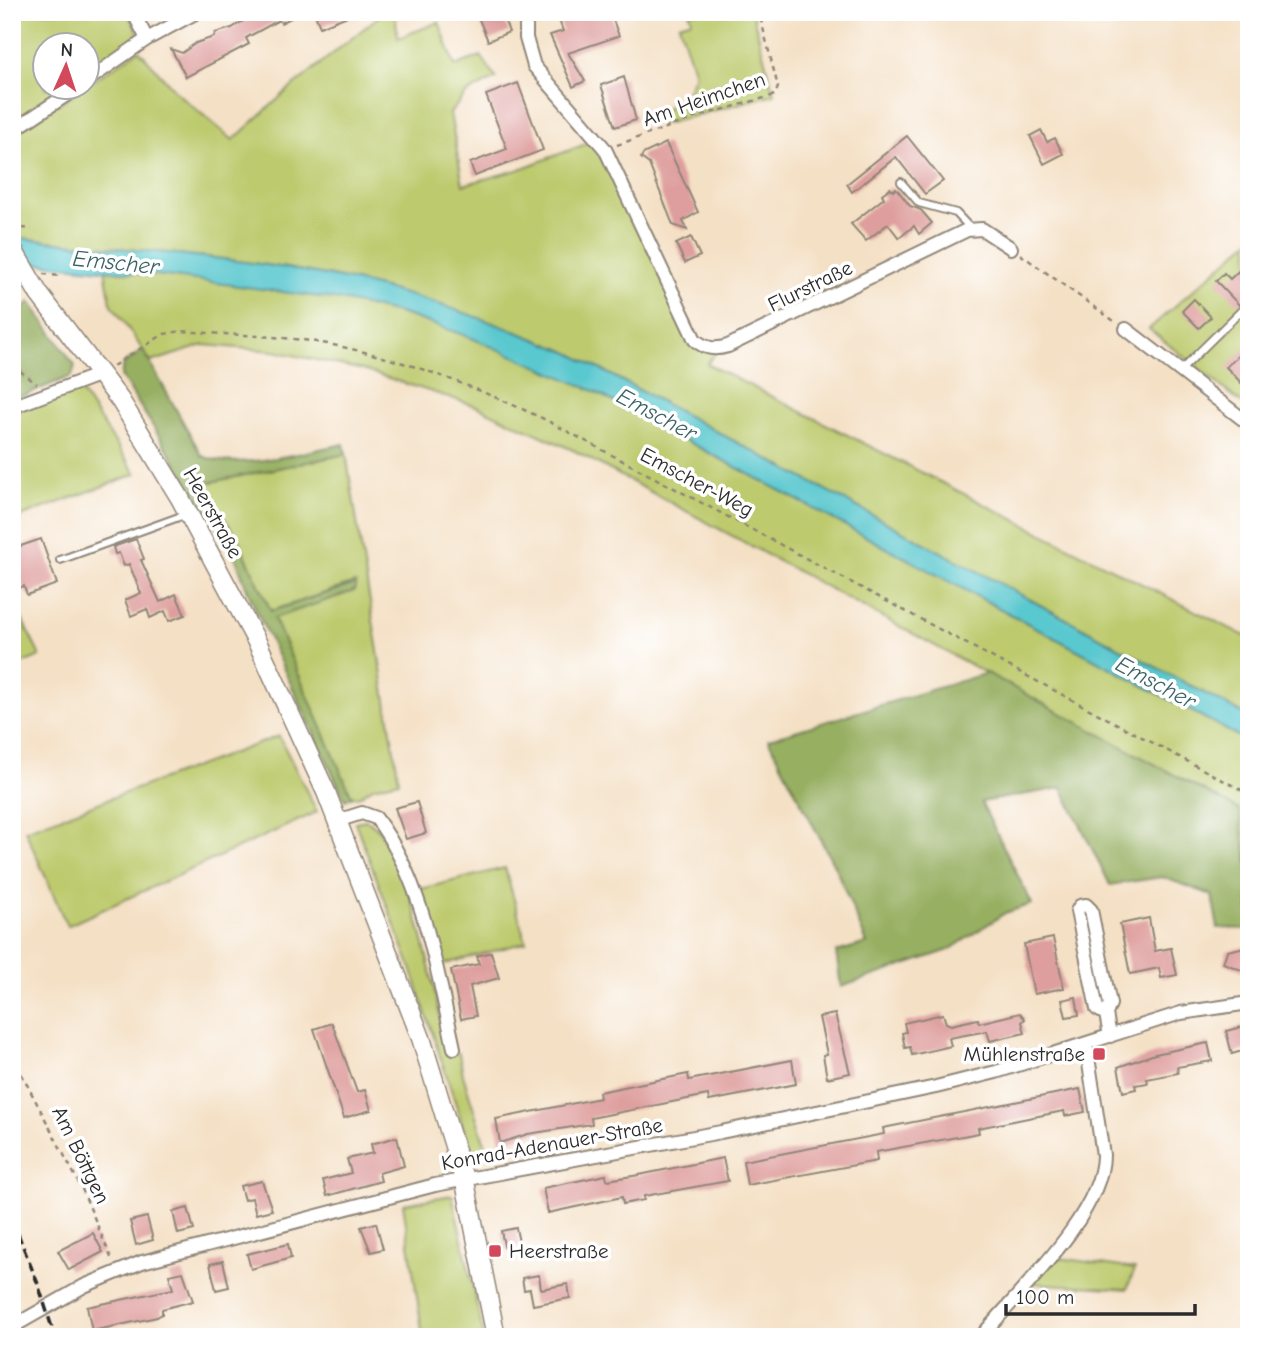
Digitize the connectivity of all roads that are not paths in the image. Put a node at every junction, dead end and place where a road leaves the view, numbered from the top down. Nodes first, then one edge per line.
1 (133, 12) edge
2 (197, 12) edge
3 (526, 12) edge
4 (147, 39) junction
5 (102, 70) edge
6 (55, 102) edge
7 (12, 131) edge
8 (901, 182) dead end
9 (972, 230) junction
10 (12, 248) edge
11 (1011, 248) road end
12 (1249, 303) edge
13 (1126, 329) road end
14 (1181, 369) junction
15 (101, 374) junction
16 (12, 407) edge
17 (1249, 424) edge
18 (188, 514) junction
19 (60, 560) dead end
20 (337, 821) junction
21 (1249, 1003) edge
22 (1105, 1014) junction
23 (1110, 1036) junction
24 (1086, 1044) junction
25 (454, 1048) dead end
26 (465, 1182) junction
27 (12, 1327) edge
28 (496, 1337) edge
29 (981, 1337) edge

1 - 4 street
2 - 4 street
3 - 9 street, Flurstraße
4 - 5 street
6 - 7 street
8 - 9 lane
9 - 11 street
10 - 15 main road, Heerstraße, bridge
12 - 14 lane
13 - 14 street
14 - 17 street
15 - 16 street
15 - 18 main road, Heerstraße
18 - 19 lane
18 - 20 main road, Heerstraße
20 - 25 street
20 - 26 main road, Heerstraße
21 - 23 street, Konrad-Adenauer-Straße
22 - 22 street
22 - 23 street
23 - 24 street, Konrad-Adenauer-Straße
24 - 26 street, Konrad-Adenauer-Straße
24 - 29 street
26 - 27 street, Konrad-Adenauer-Straße
26 - 28 main road, Heerstraße

